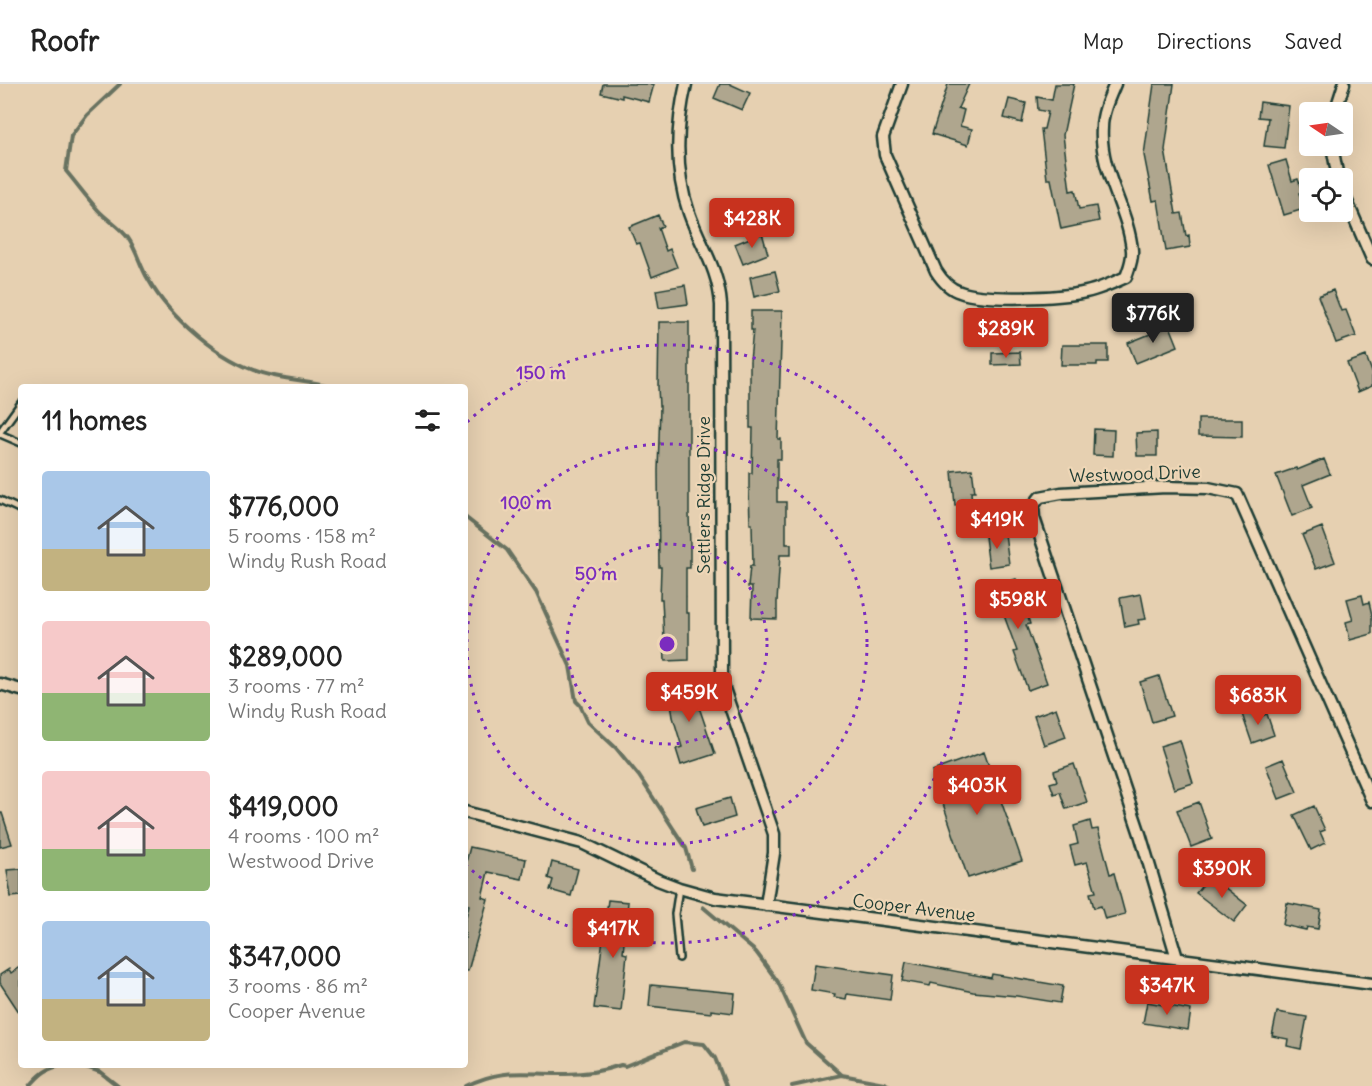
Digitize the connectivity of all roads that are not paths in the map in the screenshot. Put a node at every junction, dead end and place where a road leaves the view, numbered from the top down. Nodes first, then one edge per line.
1 (686, 84) edge
2 (902, 84) edge
3 (1115, 84) edge
4 (1344, 84) edge
5 (1338, 102) edge
6 (1353, 215) edge
7 (1372, 259) edge
8 (18, 407) edge
9 (0, 433) edge
10 (18, 442) edge
11 (0, 500) edge
12 (18, 509) edge
13 (0, 684) edge
14 (18, 689) edge
15 (1372, 801) edge
16 (468, 813) edge
17 (679, 888) junction
18 (766, 905) junction
19 (679, 958) dead end
20 (1177, 958) junction
21 (1372, 984) edge

1 - 18 street, Settlers Ridge Drive
2 - 3 street
4 - 5 street
6 - 7 street
8 - 9 lane
9 - 10 lane
11 - 12 lane
13 - 14 street
15 - 20 street, Westwood Drive
16 - 17 street, Cooper Avenue
17 - 18 street, Cooper Avenue
17 - 19 lane
18 - 20 street, Cooper Avenue
20 - 21 street, Cooper Avenue

